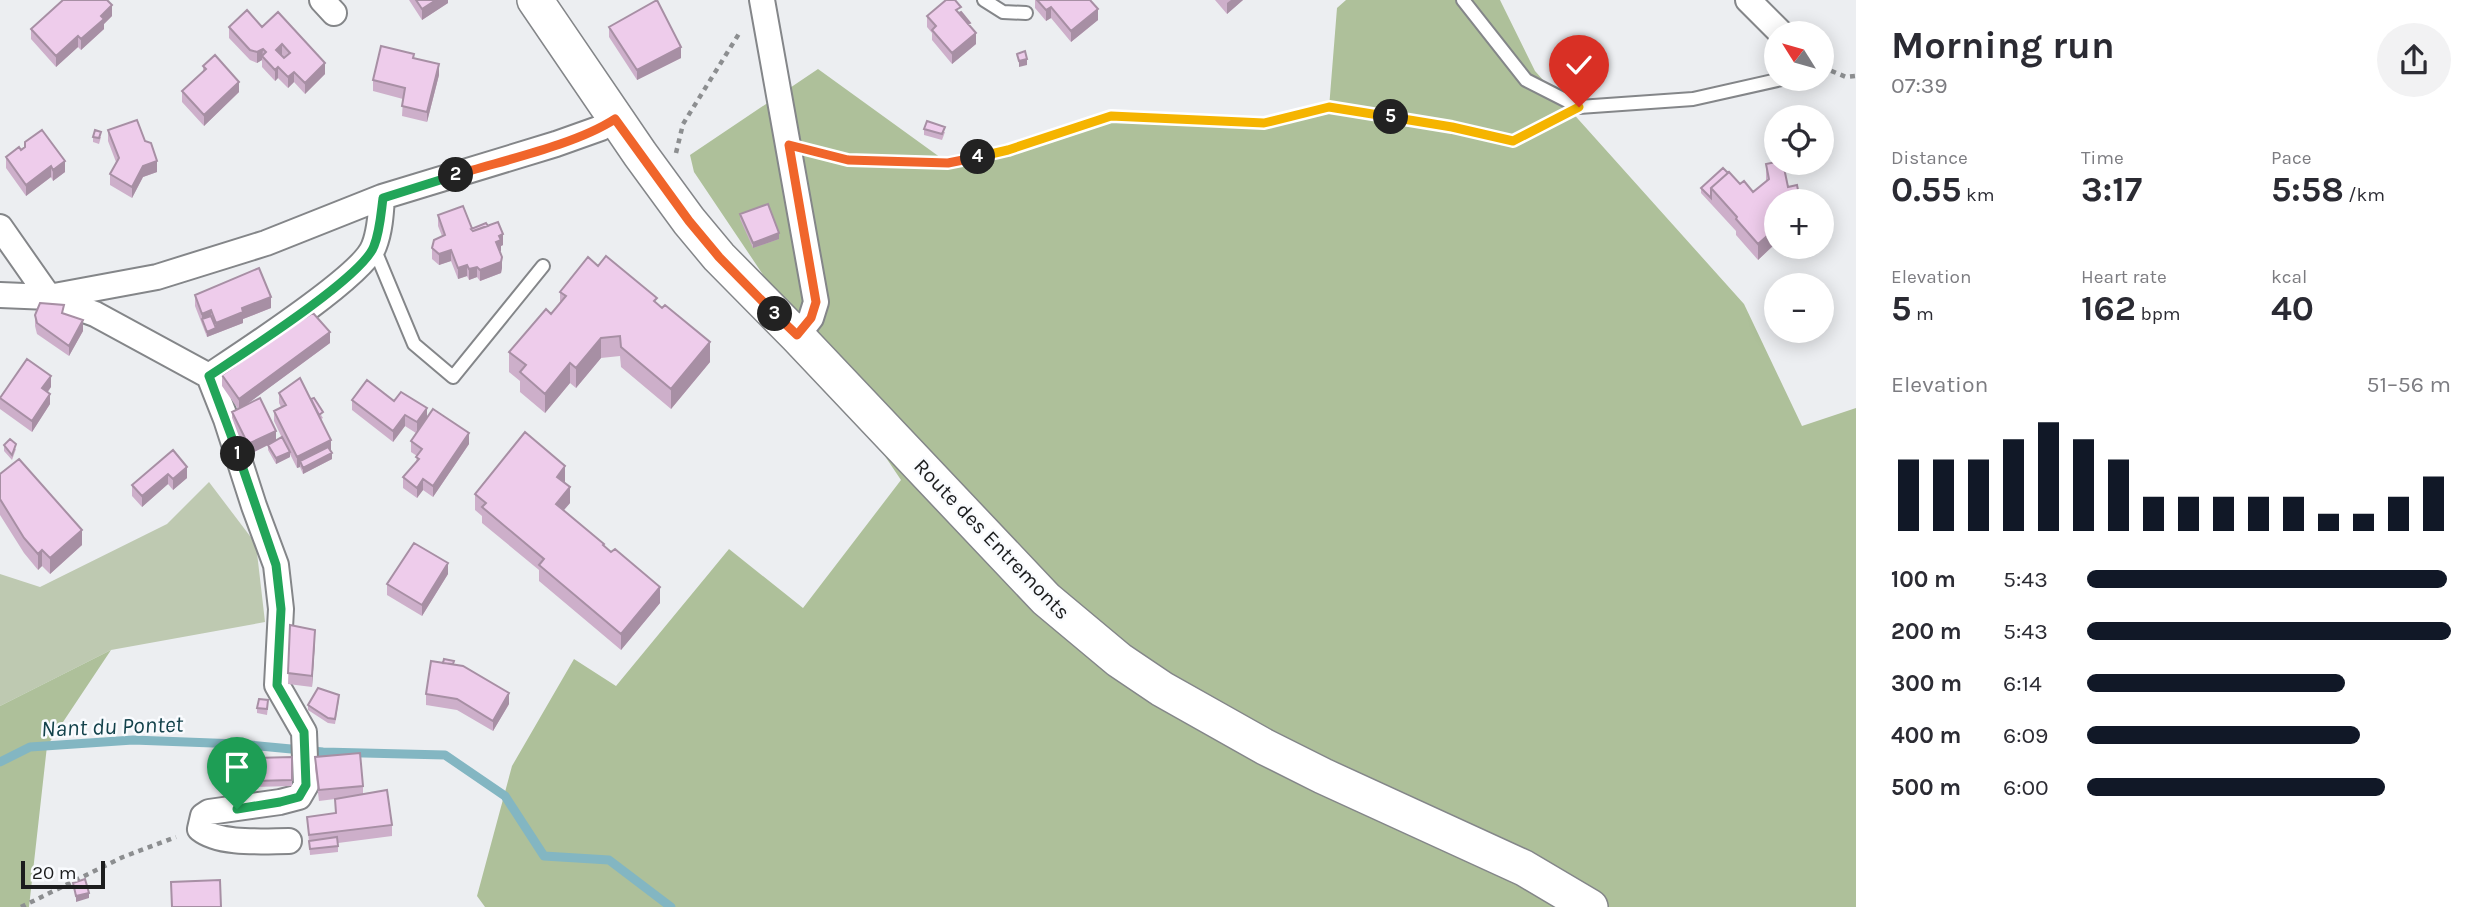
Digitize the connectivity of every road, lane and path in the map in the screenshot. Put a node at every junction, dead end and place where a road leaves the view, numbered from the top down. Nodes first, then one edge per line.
1 (535, 0) edge
2 (762, 0) edge
3 (984, 0) edge
4 (1464, 0) edge
5 (1748, 0) edge
6 (1026, 13) dead end
7 (1769, 21) edge
8 (746, 23) dead end
9 (1834, 72) edge
10 (1856, 76) edge
11 (1764, 83) edge
12 (1579, 107) junction
13 (615, 119) junction
14 (789, 145) junction
15 (674, 160) dead end
16 (383, 198) junction
17 (0, 227) edge
18 (374, 248) junction
19 (542, 266) dead end
20 (0, 295) edge
21 (49, 297) junction
22 (797, 335) junction
23 (209, 376) junction
24 (200, 829) junction
25 (289, 841) dead end
26 (21, 907) edge
27 (1590, 907) edge

1 - 13 main road, Route des Entremonts
2 - 14 street
3 - 6 lane
4 - 12 lane
5 - 7 street
8 - 15 path
9 - 10 path
11 - 12 lane
12 - 14 path
13 - 16 street
13 - 22 main road, Route des Entremonts
14 - 22 street
16 - 18 street
16 - 21 street
17 - 21 street
18 - 19 lane
18 - 23 street
20 - 21 street
21 - 23 street
22 - 27 main road, Route des Entremonts
23 - 24 street
24 - 25 street
24 - 26 path

